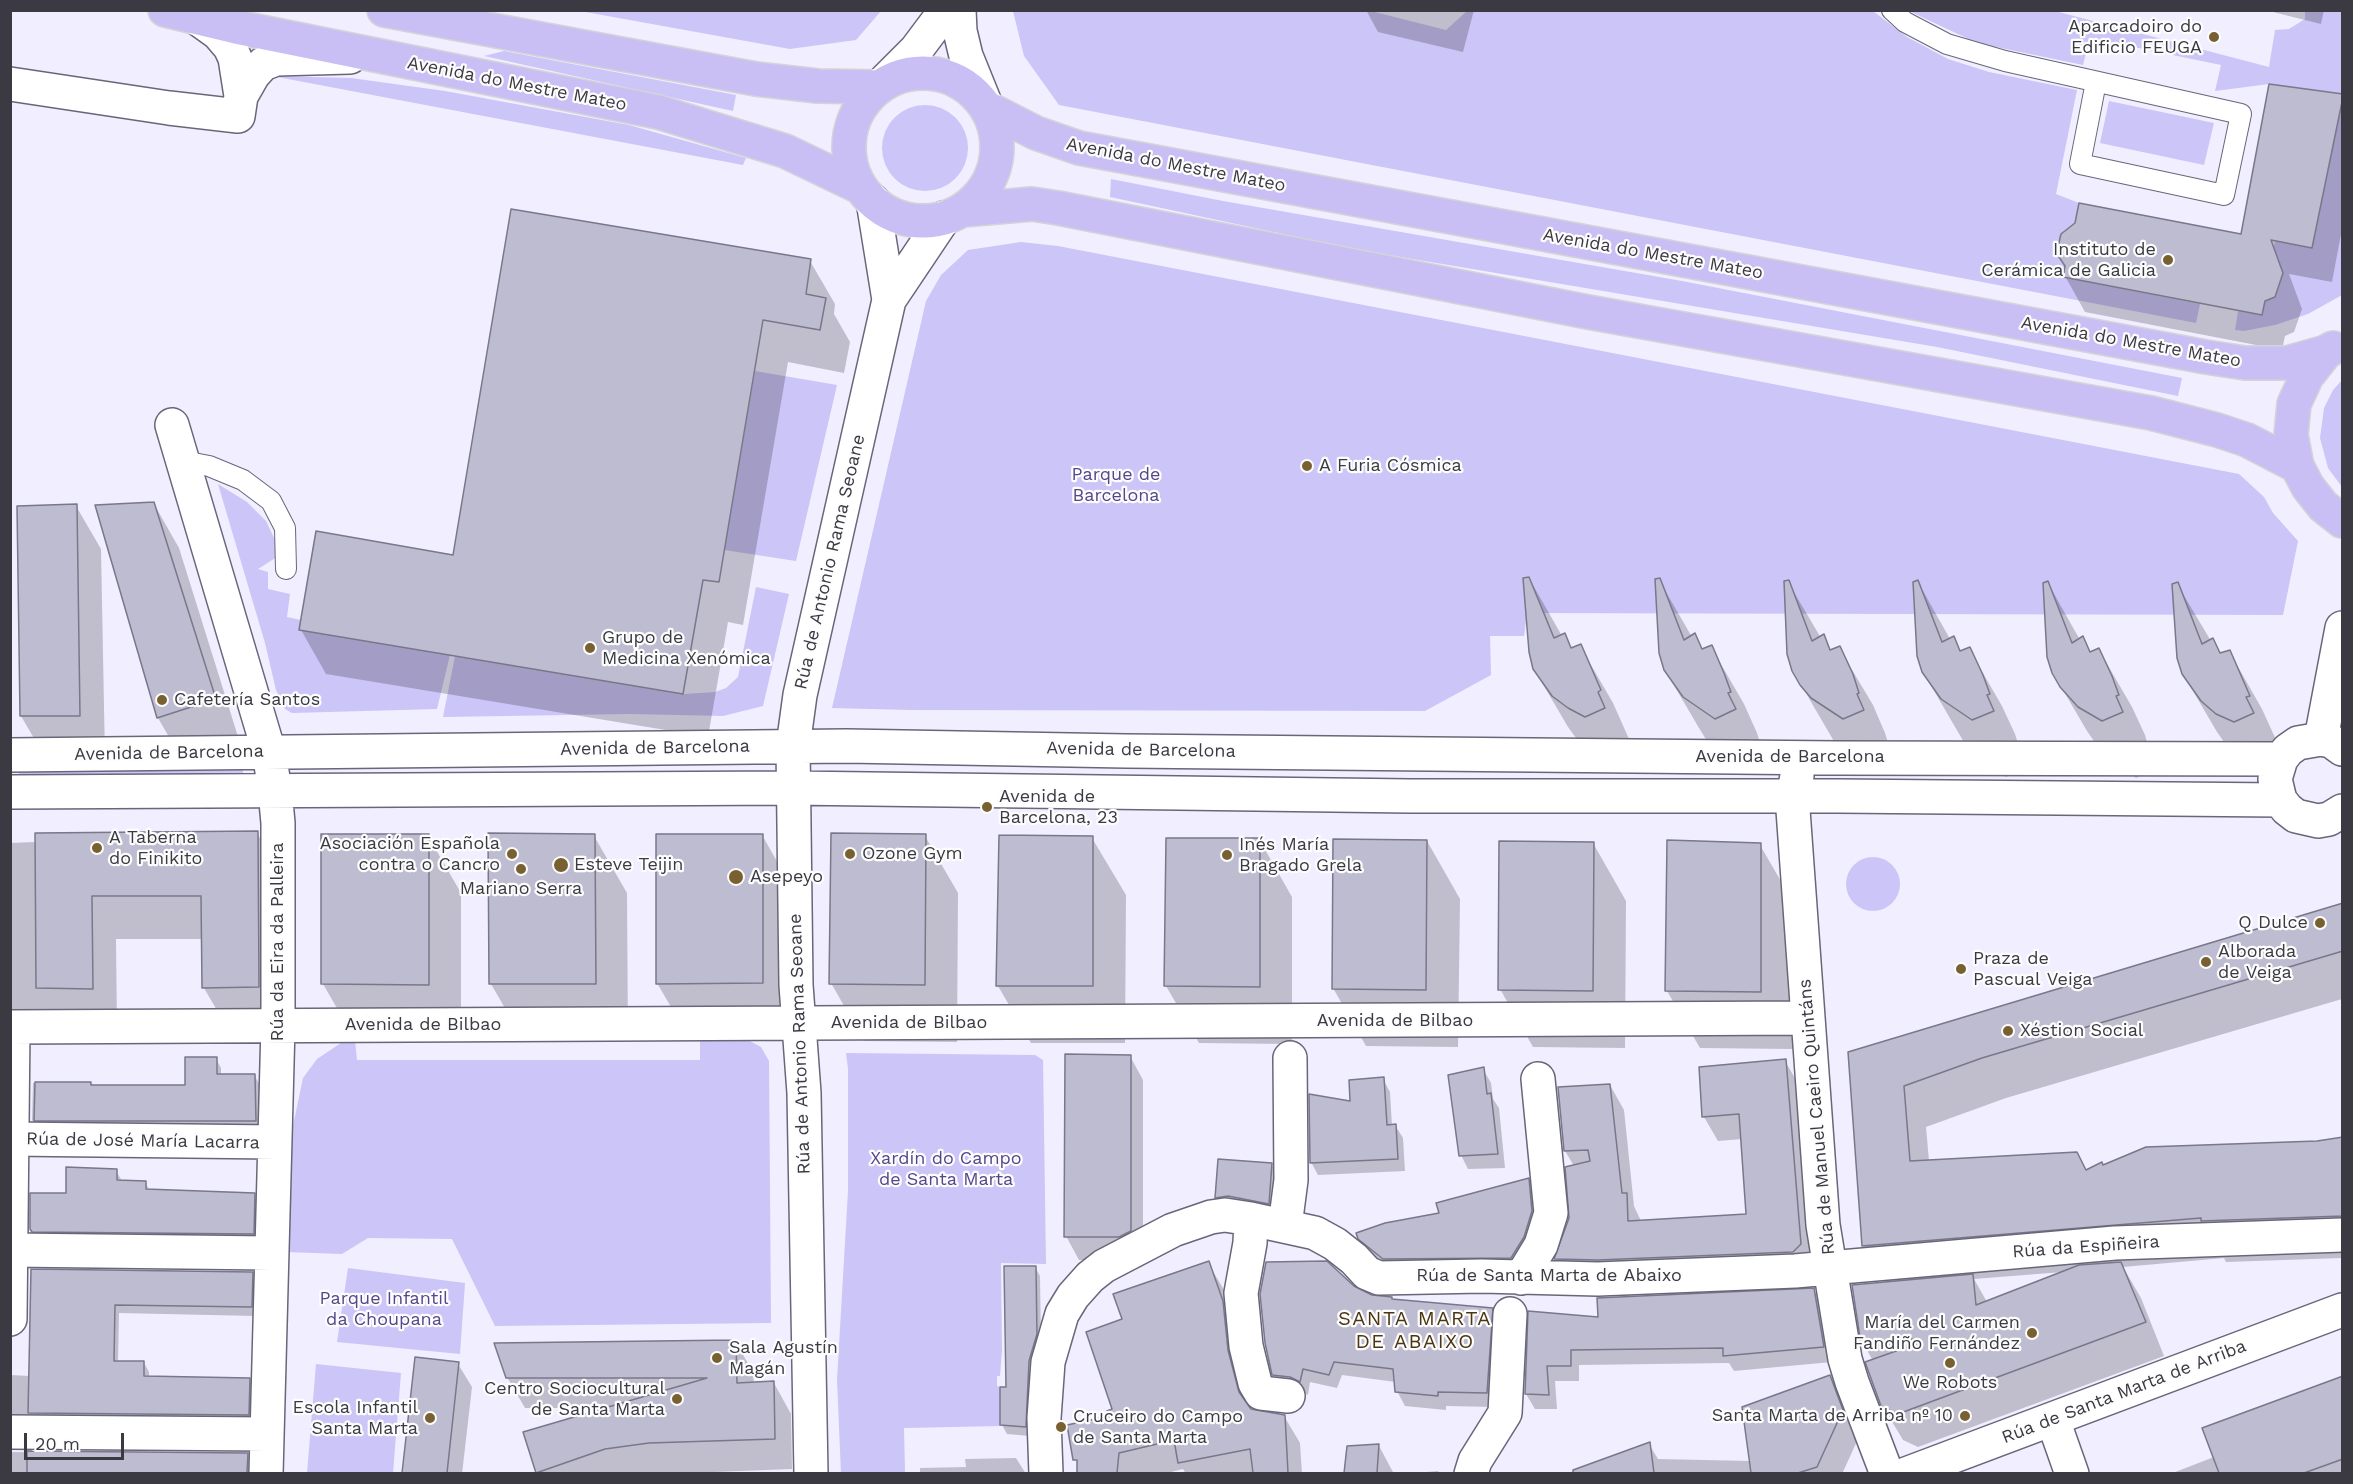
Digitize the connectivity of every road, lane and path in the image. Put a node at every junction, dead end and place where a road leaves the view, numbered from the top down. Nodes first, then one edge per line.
1 (165, 10) edge
2 (384, 10) edge
3 (946, 10) edge
4 (959, 10) edge
5 (1892, 10) edge
6 (197, 18) junction
7 (383, 57) junction
8 (2096, 82) junction
9 (10, 84) edge
10 (879, 87) junction
11 (242, 96) junction
12 (987, 108) junction
13 (866, 194) junction
14 (954, 214) junction
15 (889, 300) junction
16 (2335, 347) edge
17 (172, 425) dead end
18 (183, 461) junction
19 (2297, 466) junction
20 (2343, 521) edge
21 (286, 569) dead end
22 (2343, 628) edge
23 (2332, 744) edge
24 (793, 746) junction
25 (269, 752) junction
26 (1299, 752) junction
27 (10, 755) edge
28 (1810, 758) junction
29 (2281, 759) junction
30 (792, 788) junction
31 (275, 791) junction
32 (10, 792) edge
33 (1299, 795) junction
34 (1793, 796) junction
35 (2280, 800) junction
36 (2343, 811) edge
37 (1807, 1018) junction
38 (799, 1023) junction
39 (278, 1026) junction
40 (12, 1027) edge
41 (1290, 1058) dead end
42 (1538, 1079) dead end
43 (11, 1139) edge
44 (275, 1142) junction
45 (1251, 1220) junction
46 (1286, 1226) junction
47 (2343, 1235) edge
48 (11, 1250) edge
49 (271, 1253) junction
50 (1829, 1268) junction
51 (1521, 1278) junction
52 (2343, 1310) edge
53 (1510, 1314) dead end
54 (10, 1319) edge
55 (1288, 1396) dead end
56 (2053, 1420) junction
57 (10, 1432) edge
58 (267, 1434) junction
59 (266, 1473) edge
60 (811, 1473) edge
61 (1046, 1473) edge
62 (1472, 1473) edge
63 (1887, 1473) edge
64 (1906, 1473) edge
65 (2072, 1473) edge

1 - 6 main road, Avenida do Mestre Mateo
2 - 10 main road
3 - 10 street
4 - 12 street
5 - 8 lane
6 - 7 main road, Avenida do Mestre Mateo
6 - 11 street
7 - 11 street
7 - 13 main road, Avenida do Mestre Mateo
8 - 8 lane
9 - 11 street
10 - 12 main road
10 - 13 main road
12 - 14 main road
12 - 16 main road, Avenida do Mestre Mateo
13 - 14 main road
13 - 15 street, Rúa de Antonio Rama Seoane
14 - 15 street, Rúa de Antonio Rama Seoane
14 - 19 main road
15 - 24 street, Rúa de Antonio Rama Seoane
16 - 19 main road
17 - 18 street, Rúa da Eira da Palleira
18 - 21 lane
18 - 25 street, Rúa da Eira da Palleira
19 - 20 main road
22 - 23 street
23 - 29 street
24 - 25 street, Avenida de Barcelona
24 - 26 street, Avenida de Barcelona
24 - 30 street, Rúa de Antonio Rama Seoane
25 - 27 street, Avenida de Barcelona
25 - 31 street, Rúa da Eira da Palleira
26 - 28 street, Avenida de Barcelona
26 - 33 street
28 - 29 street, Avenida de Barcelona
28 - 34 street, Rúa de Manuel Caeiro Quintáns
29 - 35 street
30 - 31 street, Avenida de Barcelona
30 - 33 street, Avenida de Barcelona
30 - 38 street, Rúa de Antonio Rama Seoane
31 - 32 street, Avenida de Barcelona
31 - 39 street, Rúa da Eira da Palleira
33 - 34 street, Avenida de Barcelona
34 - 35 street, Avenida de Barcelona
34 - 37 street, Rúa de Manuel Caeiro Quintáns
35 - 36 street
37 - 38 street, Avenida de Bilbao
37 - 50 street, Rúa de Manuel Caeiro Quintáns
38 - 39 street, Avenida de Bilbao
38 - 60 street, Rúa de Antonio Rama Seoane
39 - 40 street, Avenida de Bilbao
39 - 44 street, Rúa da Eira da Palleira
40 - 43 street
41 - 46 street
42 - 51 street
43 - 44 street, Rúa de José María Lacarra
43 - 48 street
44 - 49 street, Rúa da Eira da Palleira
45 - 46 street, Rúa de Santa Marta de Abaixo
45 - 55 street
45 - 61 street, Rúa de Santa Marta de Abaixo
46 - 51 street, Rúa de Santa Marta de Abaixo
47 - 50 street, Rúa da Espiñeira
48 - 49 street
48 - 54 street
49 - 58 street, Rúa da Eira da Palleira
50 - 51 street, Rúa de Santa Marta de Abaixo
50 - 63 street, Rúa de Manuel Caeiro Quintáns
52 - 56 street, Rúa de Santa Marta de Arriba
53 - 62 street
56 - 64 street, Rúa de Santa Marta de Arriba
56 - 65 street
57 - 58 street
58 - 59 street, Rúa da Eira da Palleira

